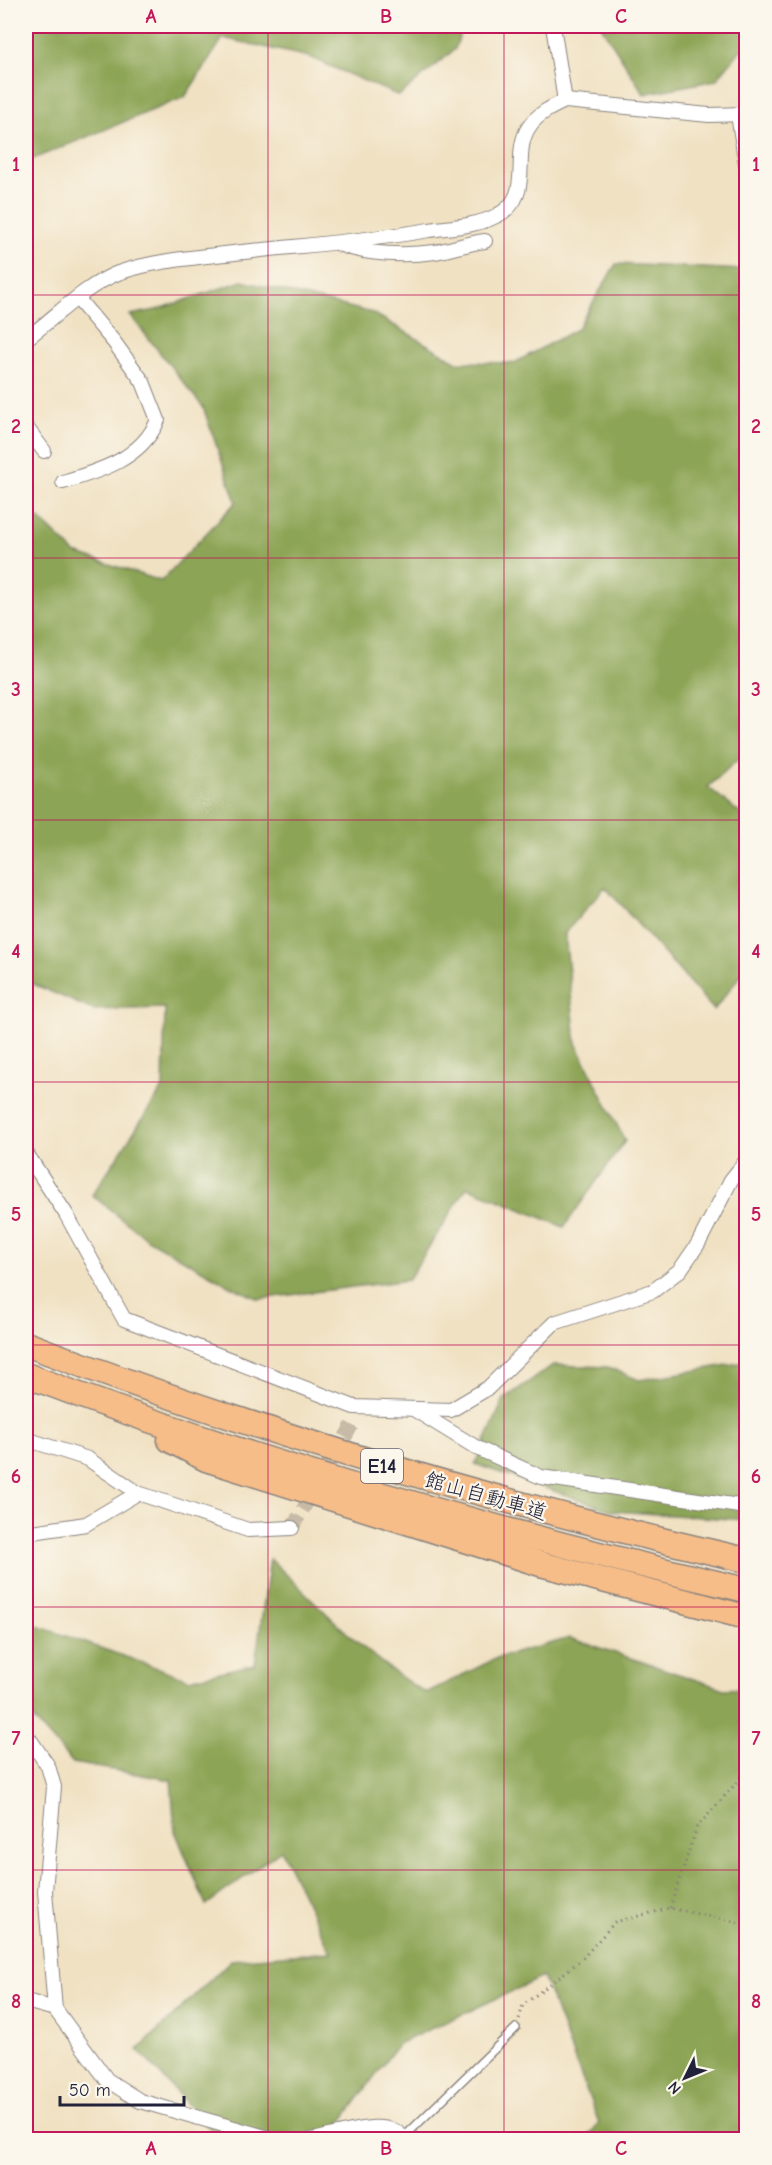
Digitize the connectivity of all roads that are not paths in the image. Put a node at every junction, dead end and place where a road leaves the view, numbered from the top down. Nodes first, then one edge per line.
1 (554, 26) edge
2 (565, 101) junction
3 (742, 115) edge
4 (747, 164) edge
5 (485, 241) dead end
6 (333, 242) junction
7 (77, 298) junction
8 (26, 339) edge
9 (26, 427) edge
10 (44, 451) dead end
11 (63, 482) dead end
12 (26, 1153) edge
13 (747, 1161) edge
14 (26, 1344) edge
15 (26, 1375) edge
16 (96, 1402) junction
17 (414, 1409) junction
18 (26, 1439) edge
19 (138, 1493) junction
20 (747, 1507) edge
21 (292, 1528) dead end
22 (26, 1533) edge
23 (747, 1560) edge
24 (747, 1590) edge
25 (741, 1616) edge
26 (26, 1734) edge
27 (26, 2001) edge
28 (55, 2009) junction
29 (516, 2028) road end
30 (405, 2138) edge
31 (276, 2139) edge
32 (311, 2139) edge

1 - 2 street
2 - 3 street
2 - 6 street
3 - 4 street
5 - 6 street
6 - 7 street
7 - 8 street
7 - 11 street
9 - 10 street
12 - 17 street
13 - 17 street
14 - 23 highway, 館山自動車道 / E14
15 - 16 highway, 館山自動車道 / E14
16 - 24 highway, 館山自動車道 / E14
16 - 25 highway
17 - 20 street
18 - 19 street
19 - 21 street
19 - 22 street
26 - 28 street
27 - 28 street
28 - 31 street
29 - 30 lane
30 - 32 street

